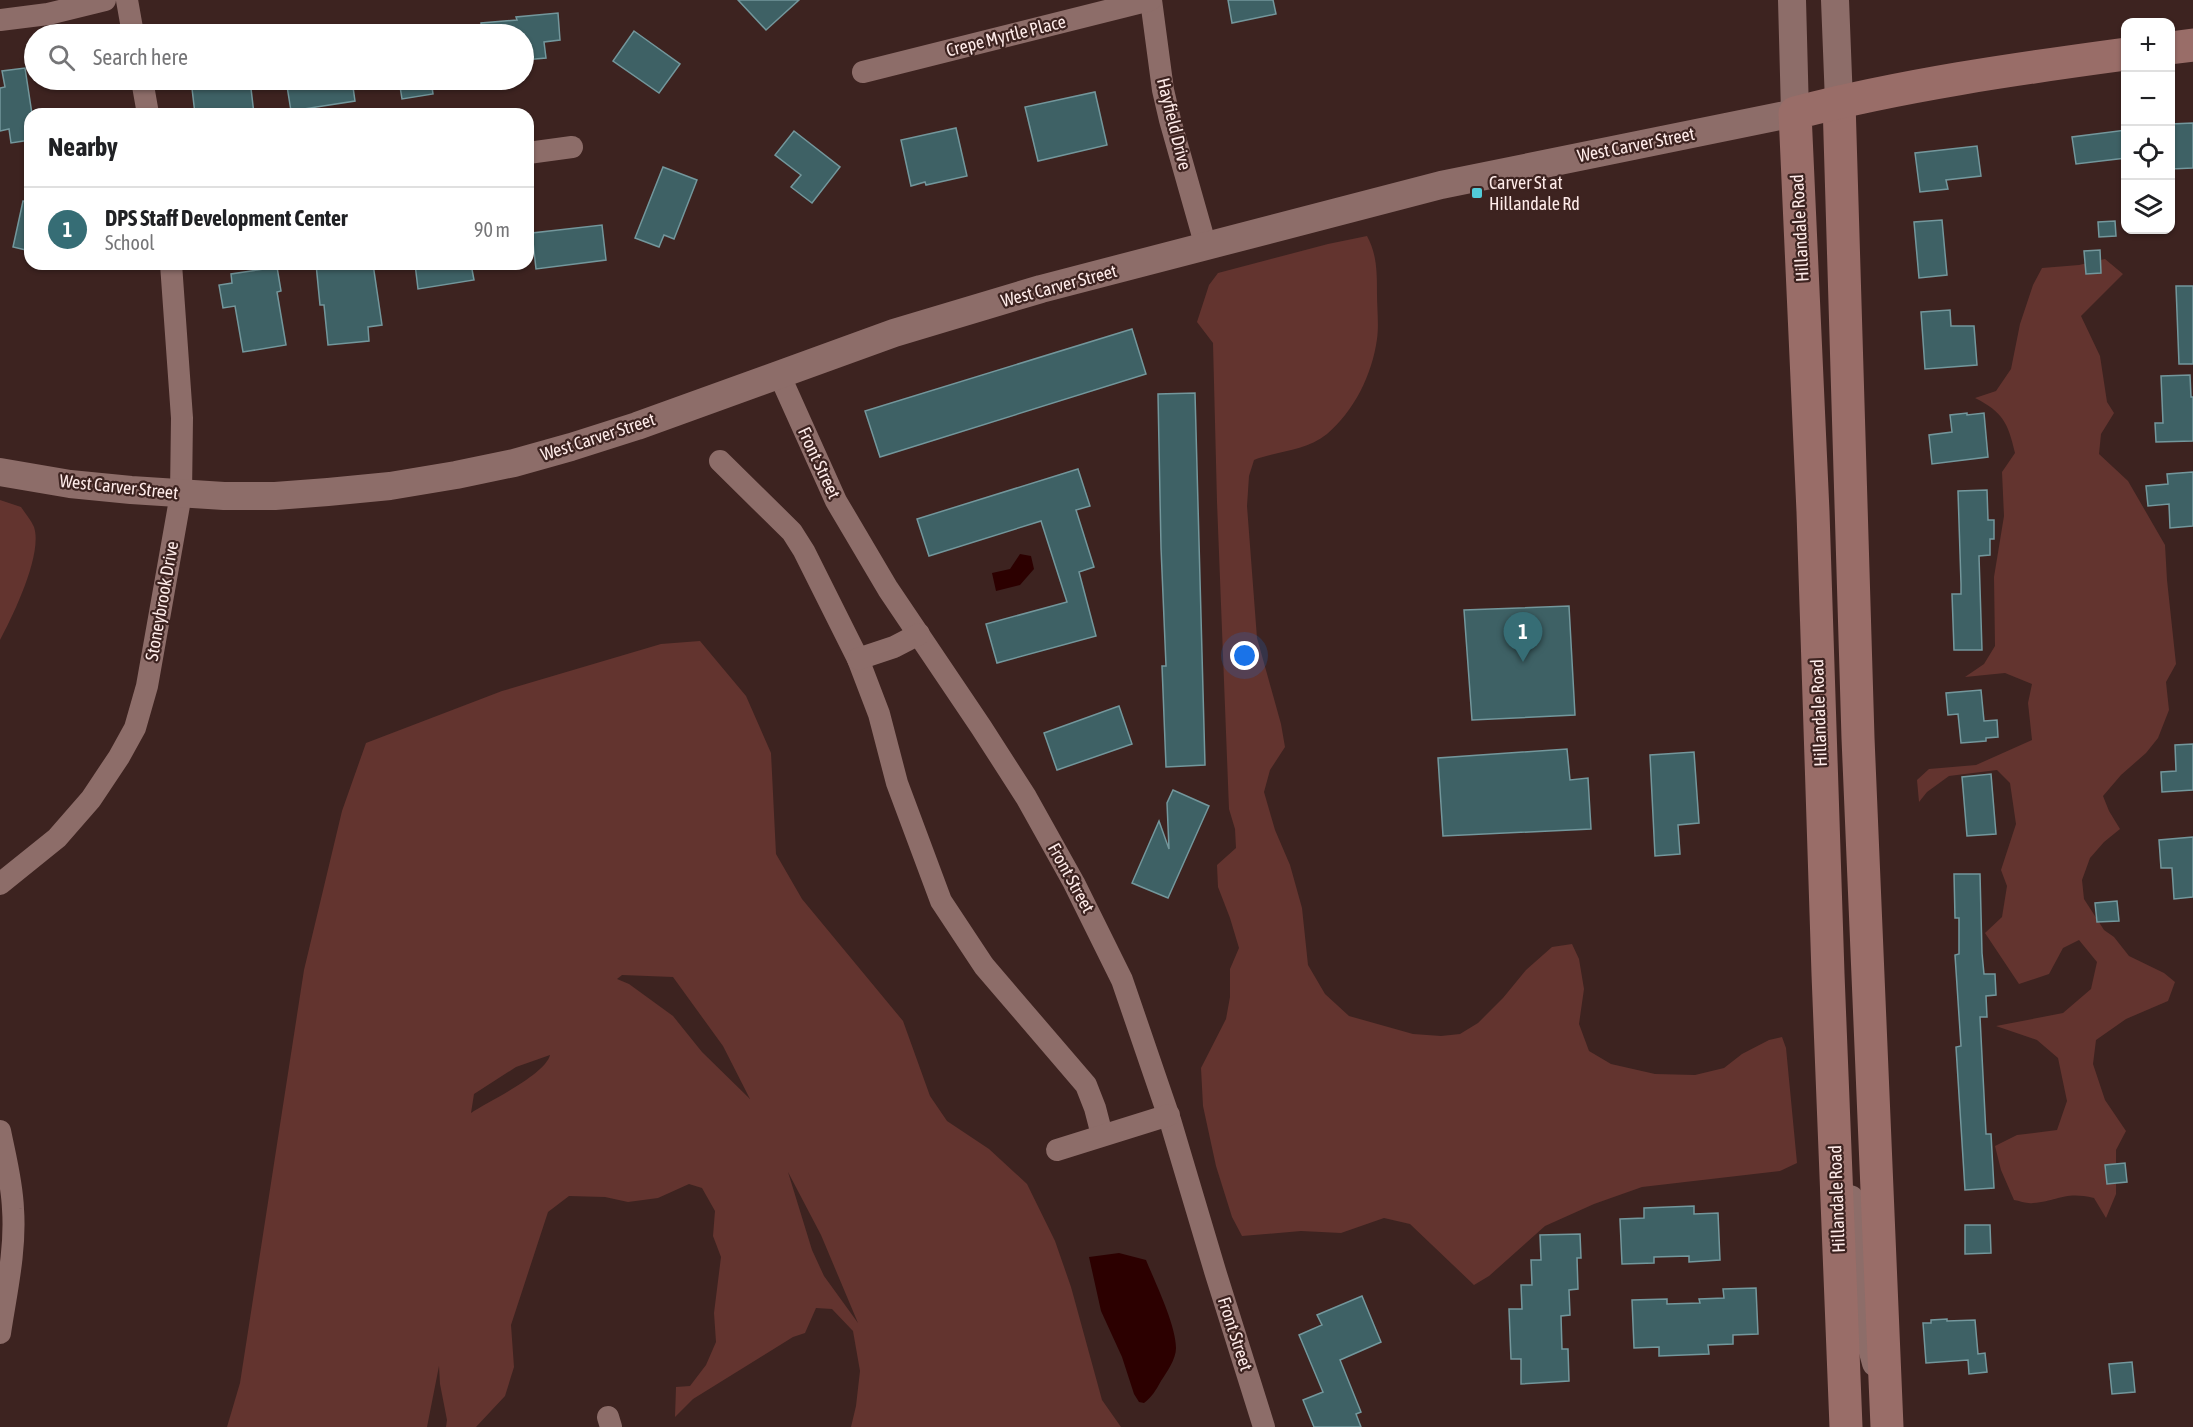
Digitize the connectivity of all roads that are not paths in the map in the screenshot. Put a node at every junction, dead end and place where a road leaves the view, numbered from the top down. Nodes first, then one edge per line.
1 (105, 0) edge
2 (127, 0) edge
3 (1150, 0) edge
4 (1792, 0) edge
5 (1834, 0) edge
6 (0, 20) edge
7 (131, 24) edge
8 (2193, 45) edge
9 (2175, 47) edge
10 (2121, 55) edge
11 (863, 72) dead end
12 (144, 90) edge
13 (1839, 102) junction
14 (147, 108) edge
15 (1795, 113) junction
16 (572, 147) dead end
17 (534, 152) edge
18 (1206, 247) junction
19 (171, 270) edge
20 (779, 374) junction
21 (720, 461) dead end
22 (0, 472) edge
23 (181, 494) junction
24 (919, 634) junction
25 (858, 658) junction
26 (0, 884) edge
27 (1169, 1115) junction
28 (0, 1131) edge
29 (1102, 1135) junction
30 (1057, 1150) dead end
31 (1837, 1197) junction
32 (0, 1334) edge
33 (1885, 1394) junction
34 (1851, 1419) edge
35 (1264, 1427) edge
36 (1887, 1427) edge

1 - 6 street
2 - 7 street
3 - 11 street, Crepe Myrtle Place
3 - 18 street, Hayfield Drive
4 - 15 street, Hillandale Road
5 - 13 street
8 - 9 main road
10 - 13 main road, West Carver Street
12 - 14 street
13 - 15 main road, West Carver Street
13 - 33 main road
15 - 18 street, West Carver Street
15 - 31 main road, Hillandale Road
16 - 17 street
18 - 20 street, West Carver Street
19 - 23 street, Stoneybrook Drive
20 - 23 street, West Carver Street
20 - 24 street, Front Street
21 - 25 street
22 - 23 street, West Carver Street
23 - 26 street, Stoneybrook Drive
24 - 25 street
24 - 27 street, Front Street
25 - 29 street
27 - 29 street
27 - 35 street, Front Street
28 - 32 street
29 - 30 street
31 - 33 street
31 - 34 main road, Hillandale Road
33 - 36 main road

